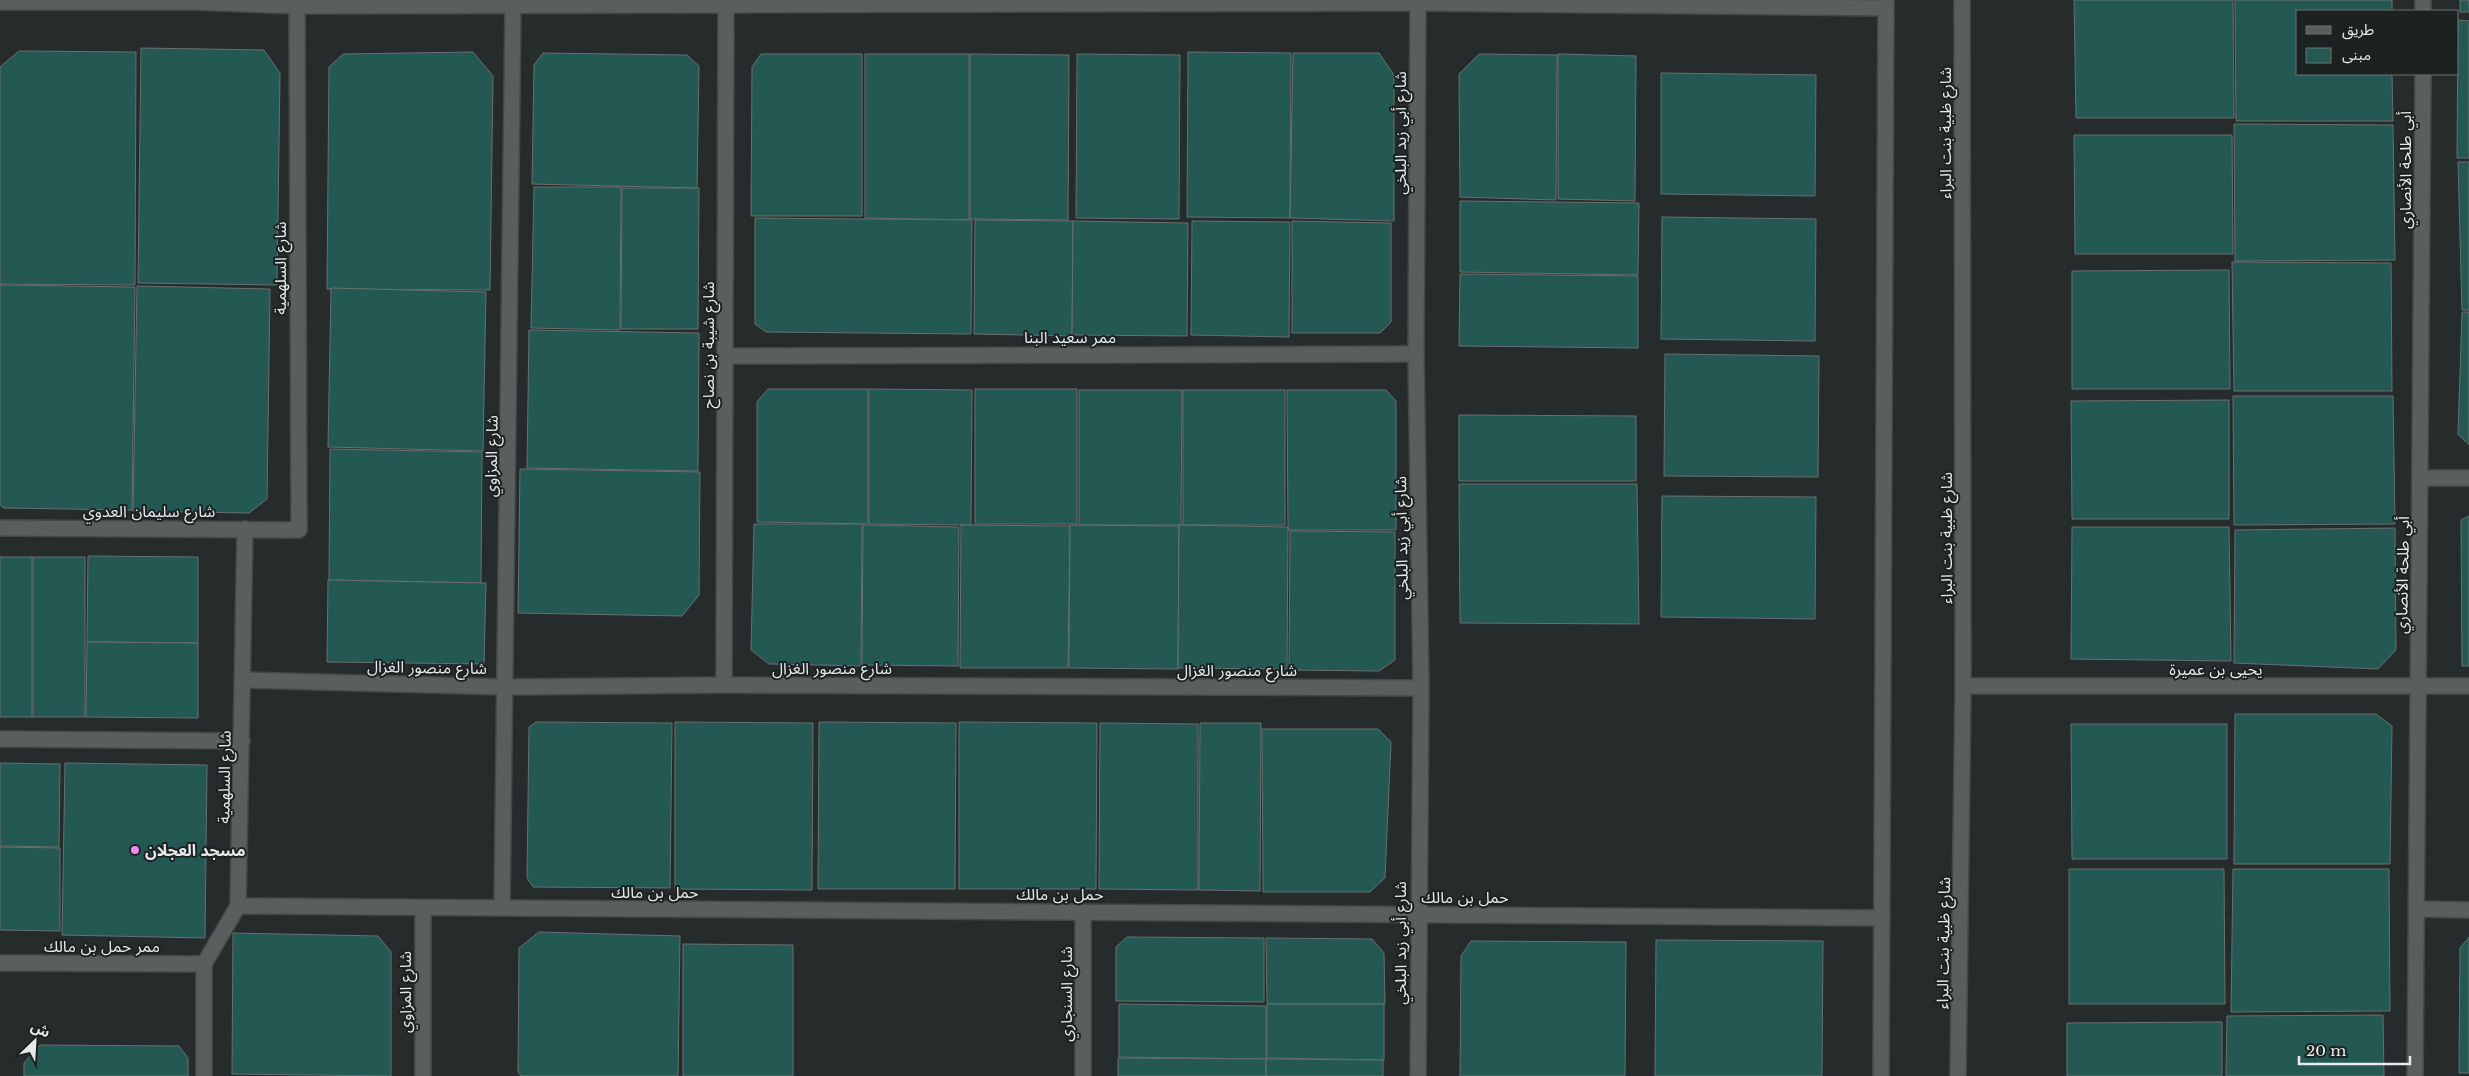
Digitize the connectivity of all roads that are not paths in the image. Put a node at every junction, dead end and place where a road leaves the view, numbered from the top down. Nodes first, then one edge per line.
1 (1962, 0) edge
2 (196, 1) edge
3 (0, 2) edge
4 (662, 2) edge
5 (1418, 2) edge
6 (1886, 4) edge
7 (513, 5) junction
8 (726, 5) junction
9 (296, 6) junction
10 (2423, 75) edge
11 (1416, 354) junction
12 (725, 356) junction
13 (2421, 478) junction
14 (2469, 478) edge
15 (0, 528) edge
16 (245, 529) junction
17 (298, 530) joint
18 (243, 680) junction
19 (724, 685) junction
20 (1963, 686) junction
21 (2417, 686) junction
22 (2469, 686) edge
23 (506, 687) junction
24 (1421, 688) junction
25 (0, 738) edge
26 (242, 742) junction
27 (238, 906) junction
28 (423, 908) junction
29 (502, 908) junction
30 (2416, 909) junction
31 (2469, 910) edge
32 (1083, 912) junction
33 (1418, 914) junction
34 (1882, 918) junction
35 (0, 963) edge
36 (204, 964) junction
37 (204, 1076) edge
38 (423, 1076) edge
39 (1084, 1076) edge
40 (1418, 1076) edge
41 (1881, 1076) edge
42 (1958, 1076) edge
43 (2415, 1076) edge

1 - 20 street, شارع ظبية بنت البراء
2 - 3 street
2 - 9 street
4 - 7 street
4 - 8 street
5 - 6 street
5 - 8 street
5 - 11 street, شارع أبي زيد البلخي
6 - 34 street
7 - 9 street
7 - 23 street, شارع المزاوي
8 - 12 street, شارع شيبة بن نصاح
9 - 17 street, شارع السلهمية
10 - 13 street, أبي طلحة الأنصاري
11 - 12 street, ممر سعيد البنا
11 - 24 street, شارع أبي زيد البلخي
12 - 19 street, شارع شيبة بن نصاح
13 - 14 street
13 - 21 street, أبي طلحة الأنصاري
15 - 16 street, شارع سليمان العدوي
16 - 17 street, شارع سليمان العدوي
16 - 18 street, شارع السلهمية
18 - 23 street, شارع منصور الغزال
18 - 26 street, شارع السلهمية
19 - 23 street, شارع منصور الغزال
19 - 24 street, شارع منصور الغزال
20 - 21 street, يحيى بن عميرة
20 - 42 street, شارع ظبية بنت البراء
21 - 22 street, يحيى بن عميرة
21 - 30 street, أبي طلحة الأنصاري
23 - 29 street, شارع المزاوي
24 - 33 street, شارع أبي زيد البلخي
25 - 26 street
26 - 27 street, شارع السلهمية
27 - 28 street, حمل بن مالك
27 - 36 street, شارع السلهمية
28 - 29 street, حمل بن مالك
28 - 38 street, شارع المزاوي
29 - 32 street, حمل بن مالك
30 - 31 street
30 - 43 street, أبي طلحة الأنصاري
32 - 33 street, حمل بن مالك
32 - 39 street, شارع السنجاري
33 - 34 street, حمل بن مالك
33 - 40 street, شارع أبي زيد البلخي
34 - 41 street
35 - 36 street, ممر حمل بن مالك
36 - 37 street

